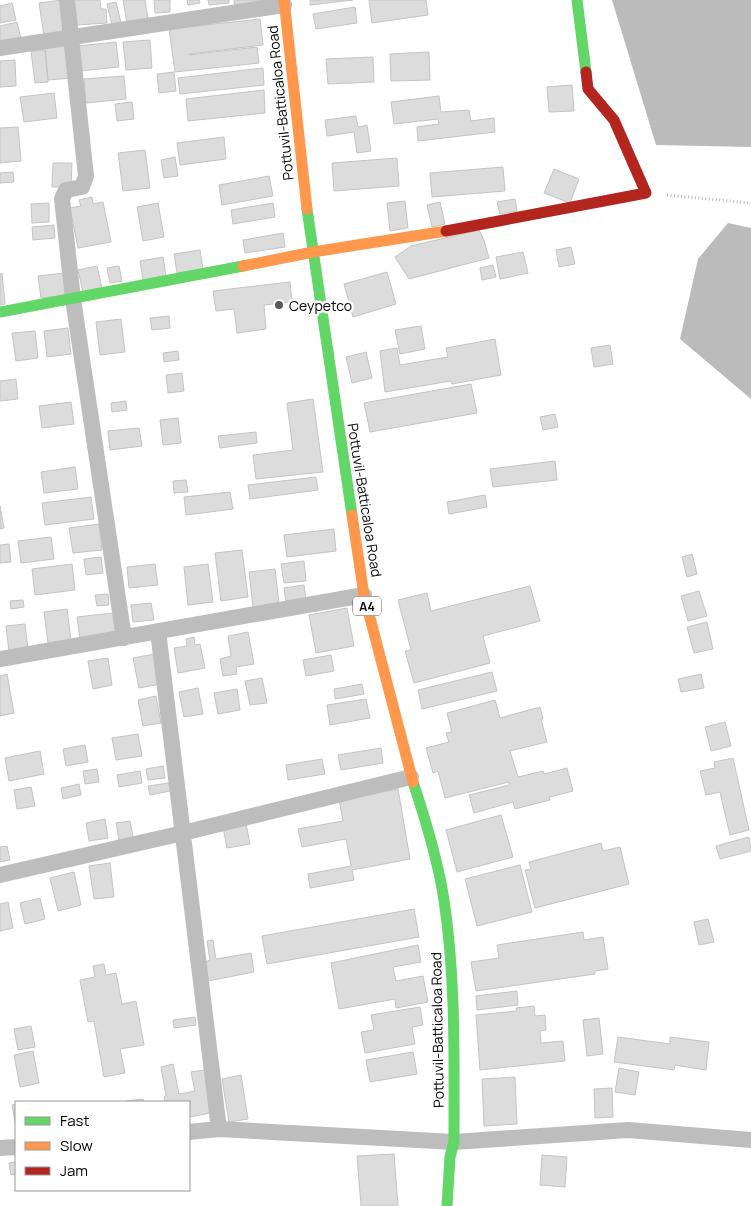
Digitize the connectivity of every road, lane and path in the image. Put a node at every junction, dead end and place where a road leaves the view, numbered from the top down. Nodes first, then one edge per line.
1 (66, 0) edge
2 (577, 0) edge
3 (284, 3) edge
4 (70, 38) junction
5 (0, 48) edge
6 (646, 193) junction
7 (751, 203) edge
8 (313, 252) junction
9 (73, 299) junction
10 (0, 312) edge
11 (364, 595) junction
12 (158, 631) junction
13 (124, 638) junction
14 (0, 659) edge
15 (411, 777) junction
16 (183, 833) junction
17 (0, 875) edge
18 (219, 1129) junction
19 (190, 1132) edge
20 (751, 1140) edge
21 (454, 1142) junction
22 (15, 1147) edge
23 (0, 1148) edge
24 (447, 1206) edge

1 - 4 street
2 - 6 main road
3 - 4 street
3 - 8 main road, Pottuvil-Batticaloa Road / A4
4 - 5 street
4 - 9 street
6 - 7 path
6 - 8 main road
8 - 9 main road
8 - 11 main road, Pottuvil-Batticaloa Road / A4
9 - 10 main road
9 - 13 street
11 - 12 street
11 - 15 main road, Pottuvil-Batticaloa Road / A4
12 - 13 street
12 - 16 street
13 - 14 street
15 - 16 street
15 - 21 main road, Pottuvil-Batticaloa Road / A4
16 - 17 street
16 - 18 street
18 - 19 street
18 - 21 street
20 - 21 street
21 - 24 main road, Pottuvil-Batticaloa Road / A4
22 - 23 street

